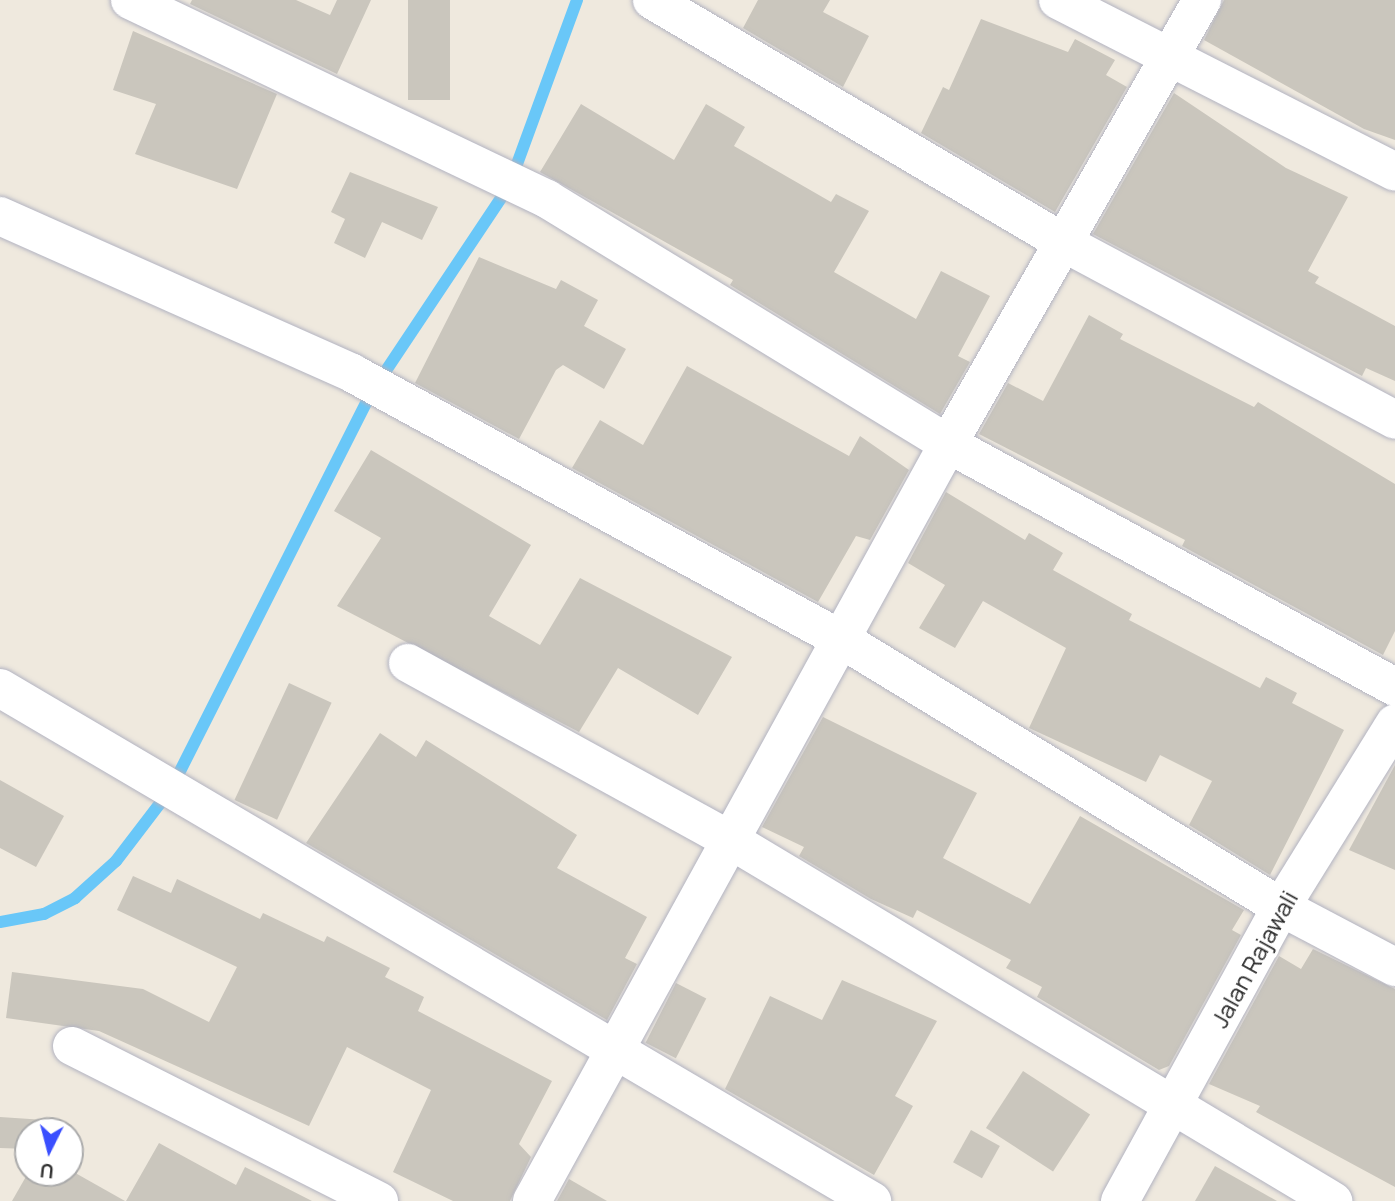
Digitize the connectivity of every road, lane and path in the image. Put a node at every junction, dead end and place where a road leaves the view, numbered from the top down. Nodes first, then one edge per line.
1 (130, 0) edge
2 (652, 0) edge
3 (1058, 0) edge
4 (1202, 0) edge
5 (1171, 54) junction
6 (1395, 172) edge
7 (0, 216) edge
8 (1066, 244) junction
9 (1395, 421) edge
10 (948, 444) junction
11 (844, 641) junction
12 (408, 663) dead end
13 (1395, 687) edge
14 (0, 688) edge
15 (1395, 723) edge
16 (732, 841) junction
17 (1281, 906) junction
18 (1395, 967) edge
19 (72, 1046) dead end
20 (617, 1046) junction
21 (1172, 1108) junction
22 (379, 1201) edge
23 (532, 1201) edge
24 (872, 1201) edge
25 (1120, 1201) edge
26 (1333, 1201) edge

1 - 10 street
2 - 8 street
3 - 5 street
4 - 5 street
5 - 6 street
5 - 8 street
7 - 11 street
8 - 9 street
8 - 10 street
10 - 11 street
10 - 13 street
11 - 16 street
11 - 17 street
12 - 16 street
14 - 20 street
15 - 17 street, Jalan Rajawali
16 - 20 street
16 - 21 street
17 - 18 street
17 - 21 street, Jalan Rajawali
19 - 22 street
20 - 23 street
20 - 24 street
21 - 25 street, Jalan Rajawali
21 - 26 street

